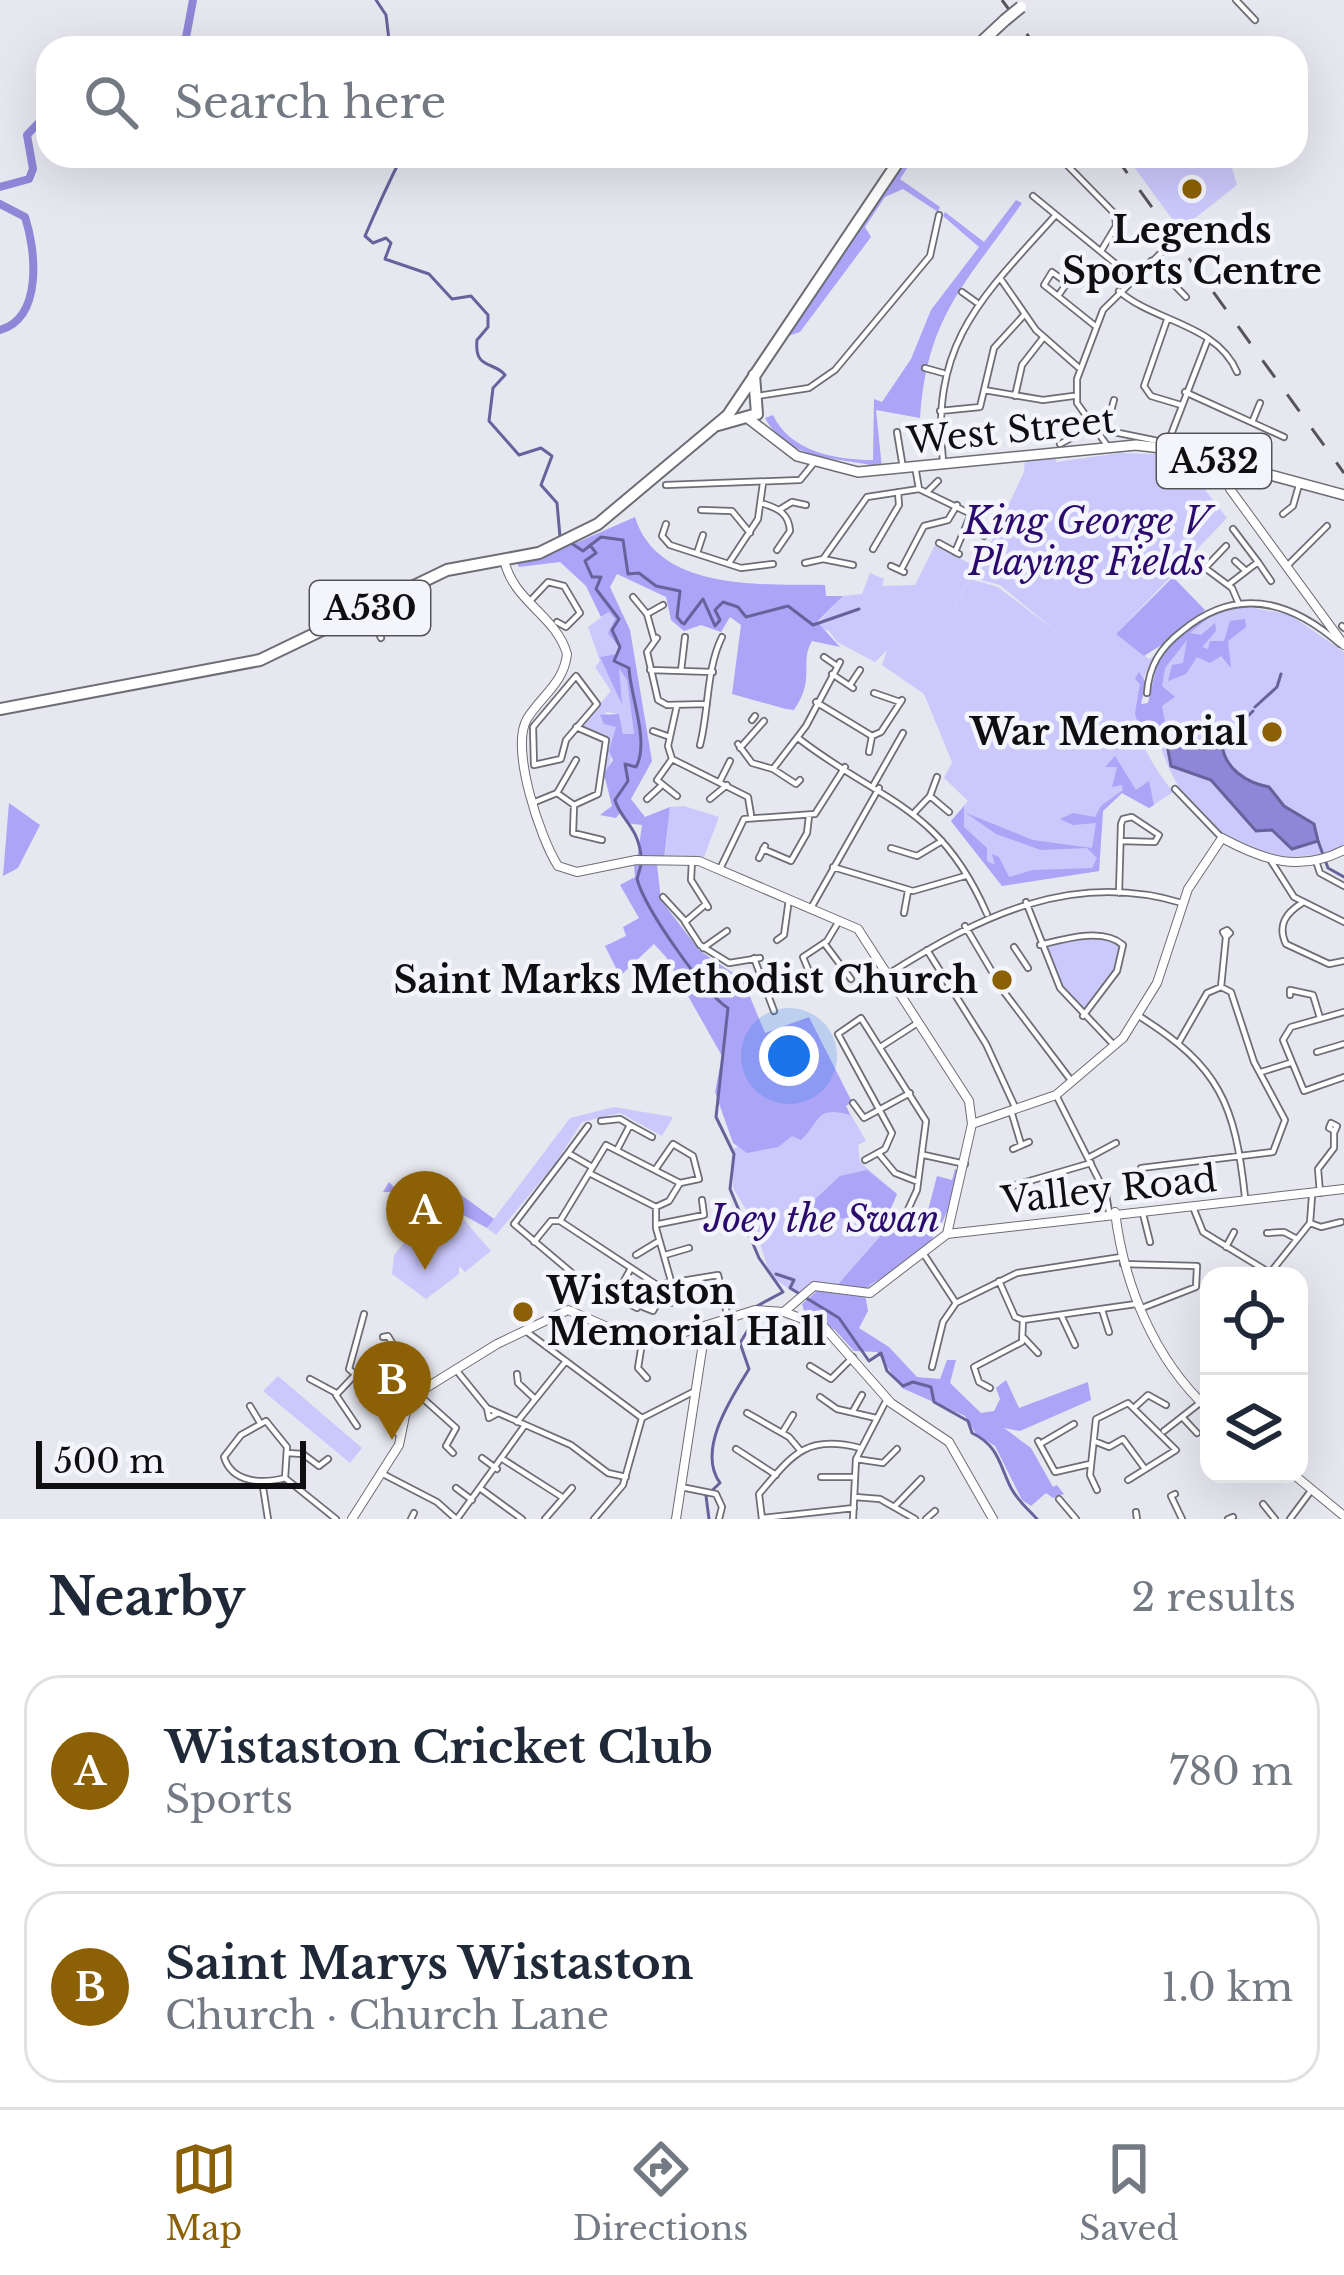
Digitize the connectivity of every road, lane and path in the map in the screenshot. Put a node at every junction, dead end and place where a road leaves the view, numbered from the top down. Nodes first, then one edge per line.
1 (1236, 0) edge
2 (1026, 4) edge
3 (1255, 20) dead end
4 (988, 36) edge
5 (894, 168) edge
6 (1070, 168) edge
7 (1033, 196) dead end
8 (939, 215) dead end
9 (1054, 217) junction
10 (1170, 244) dead end
11 (1101, 251) junction
12 (1151, 261) junction
13 (1000, 278) junction
14 (1133, 278) junction
15 (1120, 291) junction
16 (962, 292) dead end
17 (1058, 296) dead end
18 (1186, 297) dead end
19 (978, 303) junction
20 (1024, 315) junction
21 (1167, 319) junction
22 (1094, 325) junction
23 (1043, 338) junction
24 (1208, 339) junction
25 (925, 368) dead end
26 (1080, 368) junction
27 (755, 372) junction
28 (1237, 372) dead end
29 (944, 374) junction
30 (984, 390) junction
31 (1185, 392) junction
32 (1015, 395) junction
33 (1075, 396) junction
34 (734, 400) junction
35 (1114, 400) dead end
36 (1260, 403) dead end
37 (1180, 405) junction
38 (756, 406) junction
39 (940, 411) junction
40 (1252, 422) junction
41 (715, 426) junction
42 (1100, 428) junction
43 (897, 432) dead end
44 (1284, 437) dead end
45 (1060, 444) dead end
46 (1162, 444) junction
47 (1109, 448) junction
48 (944, 462) junction
49 (813, 463) junction
50 (1233, 466) junction
51 (909, 467) junction
52 (1215, 469) dead end
53 (938, 481) dead end
54 (1229, 481) junction
55 (763, 483) junction
56 (666, 485) dead end
57 (1299, 485) junction
58 (919, 490) junction
59 (928, 491) junction
60 (898, 492) junction
61 (1344, 495) edge
62 (764, 504) junction
63 (806, 506) dead end
64 (957, 506) junction
65 (991, 506) dead end
66 (701, 509) dead end
67 (779, 510) junction
68 (970, 512) junction
69 (1283, 514) dead end
70 (666, 524) dead end
71 (1327, 526) dead end
72 (968, 528) junction
73 (1233, 529) dead end
74 (750, 532) junction
75 (789, 533) junction
76 (703, 536) dead end
77 (984, 536) dead end
78 (799, 537) dead end
79 (939, 543) dead end
80 (1226, 546) dead end
81 (873, 549) dead end
82 (777, 550) dead end
83 (697, 554) junction
84 (509, 558) junction
85 (824, 559) junction
86 (1235, 561) dead end
87 (1258, 562) junction
88 (805, 563) dead end
89 (729, 564) junction
90 (773, 564) dead end
91 (853, 565) dead end
92 (891, 566) dead end
93 (1287, 566) junction
94 (1246, 572) junction
95 (1271, 582) dead end
96 (1228, 585) junction
97 (400, 592) junction
98 (633, 601) dead end
99 (1238, 602) junction
100 (526, 604) junction
101 (663, 604) dead end
102 (368, 609) junction
103 (647, 614) junction
104 (413, 619) dead end
105 (557, 622) dead end
106 (1327, 628) junction
107 (722, 637) dead end
108 (381, 638) dead end
109 (688, 640) dead end
110 (1344, 646) edge
111 (825, 659) dead end
112 (650, 670) junction
113 (681, 671) junction
114 (713, 672) junction
115 (832, 674) junction
116 (860, 674) dead end
117 (1147, 693) dead end
118 (878, 696) dead end
119 (816, 702) junction
120 (707, 704) junction
121 (677, 705) junction
122 (0, 709) edge
123 (752, 718) dead end
124 (576, 728) junction
125 (653, 731) dead end
126 (904, 733) dead end
127 (872, 736) junction
128 (671, 737) junction
129 (798, 738) junction
130 (700, 745) dead end
131 (869, 752) dead end
132 (672, 759) junction
133 (576, 760) dead end
134 (728, 763) dead end
135 (845, 767) junction
136 (772, 769) junction
137 (937, 777) dead end
138 (720, 781) junction
139 (800, 781) dead end
140 (727, 785) junction
141 (660, 786) junction
142 (877, 786) junction
143 (1175, 789) dead end
144 (557, 793) junction
145 (648, 795) dead end
146 (674, 796) dead end
147 (930, 796) junction
148 (709, 800) dead end
149 (535, 802) junction
150 (574, 805) junction
151 (949, 812) dead end
152 (914, 813) junction
153 (752, 815) junction
154 (809, 815) junction
155 (1222, 838) junction
156 (942, 841) junction
157 (1121, 841) junction
158 (599, 844) dead end
159 (891, 848) dead end
160 (1344, 850) edge
161 (759, 858) dead end
162 (1321, 859) junction
163 (692, 860) junction
164 (1271, 861) junction
165 (833, 867) junction
166 (720, 869) junction
167 (967, 875) junction
168 (1344, 886) edge
169 (908, 891) junction
170 (1119, 892) junction
171 (666, 899) dead end
172 (790, 899) junction
173 (1026, 902) junction
174 (1302, 902) junction
175 (1183, 904) junction
176 (811, 908) junction
177 (905, 913) dead end
178 (988, 916) junction
179 (839, 920) junction
180 (686, 921) junction
181 (1344, 922) edge
182 (717, 924) dead end
183 (965, 926) junction
184 (1226, 937) dead end
185 (777, 940) dead end
186 (824, 944) junction
187 (1040, 945) junction
188 (1014, 947) dead end
189 (704, 948) junction
190 (926, 950) junction
191 (1043, 954) junction
192 (1344, 961) edge
193 (890, 973) junction
194 (851, 980) dead end
195 (1221, 987) junction
196 (813, 988) dead end
197 (1290, 989) dead end
198 (783, 1006) dead end
199 (1344, 1012) edge
200 (1083, 1016) junction
201 (1139, 1016) junction
202 (1320, 1018) junction
203 (921, 1021) junction
204 (1179, 1042) junction
205 (1344, 1044) edge
206 (882, 1046) junction
207 (1116, 1046) junction
208 (1317, 1052) dead end
209 (1290, 1064) junction
210 (1259, 1072) junction
211 (1344, 1077) edge
212 (1073, 1084) junction
213 (910, 1093) junction
214 (1056, 1094) junction
215 (853, 1103) dead end
216 (880, 1109) junction
217 (1014, 1113) junction
218 (601, 1121) dead end
219 (972, 1124) junction
220 (630, 1125) junction
221 (588, 1126) dead end
222 (1334, 1131) dead end
223 (652, 1137) dead end
224 (1029, 1142) dead end
225 (1021, 1144) junction
226 (1115, 1145) dead end
227 (1013, 1149) dead end
228 (616, 1150) junction
229 (568, 1154) junction
230 (879, 1154) junction
231 (924, 1155) junction
232 (1241, 1156) junction
233 (865, 1160) dead end
234 (1089, 1161) junction
235 (965, 1164) junction
236 (1141, 1168) dead end
237 (655, 1170) junction
238 (590, 1171) junction
239 (918, 1182) junction
240 (680, 1183) junction
241 (1005, 1187) dead end
242 (1344, 1189) edge
243 (1316, 1193) junction
244 (702, 1201) dead end
245 (1246, 1201) junction
246 (656, 1207) junction
247 (1193, 1207) junction
248 (1112, 1212) junction
249 (1143, 1214) junction
250 (905, 1216) dead end
251 (560, 1221) junction
252 (1310, 1222) junction
253 (1341, 1222) edge
254 (658, 1224) junction
255 (1234, 1232) dead end
256 (1267, 1233) dead end
257 (946, 1234) junction
258 (1297, 1240) junction
259 (659, 1241) junction
260 (1150, 1241) dead end
261 (534, 1242) junction
262 (1226, 1246) junction
263 (688, 1248) dead end
264 (636, 1255) dead end
265 (664, 1255) junction
266 (925, 1256) junction
267 (1122, 1260) junction
268 (1257, 1267) edge
269 (1275, 1267) edge
270 (630, 1270) junction
271 (578, 1278) dead end
272 (999, 1281) junction
273 (669, 1284) junction
274 (800, 1299) junction
275 (956, 1303) junction
276 (1142, 1306) junction
277 (1102, 1310) junction
278 (778, 1311) junction
279 (364, 1313) dead end
280 (1061, 1315) junction
281 (802, 1317) junction
282 (728, 1318) junction
283 (1022, 1320) junction
284 (698, 1328) junction
285 (395, 1329) dead end
286 (527, 1332) junction
287 (1109, 1332) dead end
288 (1024, 1338) junction
289 (642, 1343) junction
290 (1075, 1345) dead end
291 (1038, 1353) dead end
292 (853, 1357) junction
293 (566, 1361) junction
294 (810, 1366) dead end
295 (932, 1367) dead end
296 (457, 1371) junction
297 (354, 1376) junction
298 (388, 1376) junction
299 (514, 1376) dead end
300 (647, 1378) dead end
301 (313, 1379) dead end
302 (989, 1388) dead end
303 (695, 1391) junction
304 (336, 1394) junction
305 (418, 1394) junction
306 (534, 1398) junction
307 (681, 1398) junction
308 (861, 1399) dead end
309 (887, 1399) junction
310 (824, 1400) dead end
311 (1200, 1400) edge
312 (1166, 1405) dead end
313 (250, 1406) dead end
314 (1136, 1406) junction
315 (692, 1409) junction
316 (1200, 1409) edge
317 (854, 1411) junction
318 (750, 1413) dead end
319 (405, 1415) junction
320 (793, 1415) dead end
321 (642, 1418) junction
322 (876, 1418) junction
323 (1184, 1419) junction
324 (260, 1421) junction
325 (358, 1421) dead end
326 (517, 1422) junction
327 (1074, 1424) dead end
328 (525, 1425) junction
329 (553, 1427) dead end
330 (1163, 1432) junction
331 (782, 1433) junction
332 (1197, 1433) dead end
333 (549, 1436) junction
334 (1094, 1442) junction
335 (571, 1445) junction
336 (860, 1448) junction
337 (736, 1450) dead end
338 (800, 1451) junction
339 (897, 1451) dead end
340 (287, 1453) junction
341 (453, 1453) dead end
342 (566, 1454) dead end
343 (481, 1458) dead end
344 (328, 1459) dead end
345 (504, 1460) junction
346 (856, 1460) junction
347 (1090, 1464) junction
348 (497, 1469) junction
349 (1145, 1469) junction
350 (378, 1472) junction
351 (776, 1475) junction
352 (626, 1477) junction
353 (855, 1477) junction
354 (285, 1478) junction
355 (821, 1478) dead end
356 (921, 1480) dead end
357 (1128, 1480) dead end
358 (262, 1481) junction
359 (1307, 1483) edge
360 (456, 1487) dead end
361 (681, 1487) junction
362 (1313, 1487) junction
363 (572, 1488) dead end
364 (482, 1489) junction
365 (1097, 1490) dead end
366 (1171, 1496) dead end
367 (562, 1497) junction
368 (854, 1497) junction
369 (1059, 1499) dead end
370 (472, 1500) junction
371 (1264, 1504) dead end
372 (894, 1507) junction
373 (854, 1508) junction
374 (935, 1511) dead end
375 (601, 1512) junction
376 (1344, 1516) edge
377 (762, 1518) edge
378 (268, 1519) edge
379 (336, 1519) edge
380 (352, 1519) edge
381 (457, 1519) edge
382 (522, 1519) edge
383 (545, 1519) edge
384 (594, 1519) edge
385 (609, 1519) edge
386 (676, 1519) edge
387 (718, 1519) edge
388 (854, 1519) edge
389 (915, 1519) edge
390 (926, 1519) edge
391 (993, 1519) edge
392 (1076, 1519) edge
393 (1182, 1519) edge
394 (1275, 1519) edge
395 (1290, 1519) edge

1 - 3 street
2 - 4 highway, bridge
5 - 27 highway, A530
6 - 11 street
7 - 9 street
8 - 38 street
9 - 11 street
9 - 13 street
10 - 12 street
11 - 14 street
12 - 14 street
12 - 18 street
13 - 19 street
13 - 20 street
14 - 15 street
15 - 21 street
15 - 22 street
16 - 19 street
17 - 22 street
19 - 29 street
20 - 23 street
20 - 30 street
21 - 24 street
21 - 37 street
22 - 26 street
23 - 26 street
23 - 32 street
24 - 28 street
24 - 31 street
25 - 29 street
26 - 33 street
27 - 34 highway, A530
27 - 38 highway
29 - 39 street
30 - 32 street
30 - 39 street
31 - 37 street
31 - 40 street
32 - 33 street
33 - 42 street
34 - 38 highway
34 - 38 highway
34 - 41 highway, A530
35 - 42 street
36 - 40 street
37 - 46 street
38 - 41 highway, A530
38 - 49 main road, West Street / A532
39 - 48 street
40 - 44 street
41 - 84 highway, A530
42 - 45 street
42 - 46 street
42 - 47 street
43 - 51 street
46 - 47 main road, West Street / A532
46 - 50 main road, West Street / A532
47 - 48 main road, West Street / A532
48 - 51 main road, West Street / A532
49 - 51 main road, West Street / A532
49 - 55 street
50 - 54 street
50 - 57 main road, West Street / A532
51 - 58 street
52 - 54 street
53 - 59 street
54 - 93 street
55 - 56 street
55 - 62 street
57 - 61 main road, West Street / A532
57 - 69 street
58 - 59 street
58 - 60 street
59 - 64 street
60 - 81 street
60 - 85 street
62 - 67 street
62 - 74 street
63 - 67 street
64 - 68 street
64 - 92 street
65 - 68 street
66 - 74 street
67 - 75 street
68 - 72 street
70 - 83 street
71 - 93 street
72 - 77 street
72 - 79 street
73 - 87 street
74 - 89 street
75 - 78 street
75 - 82 street
76 - 83 street
80 - 96 street
83 - 89 street
84 - 97 highway, A530
84 - 100 street
85 - 88 street
85 - 91 street
86 - 94 street
87 - 94 street
87 - 95 street
89 - 90 street
93 - 106 street
94 - 96 street
96 - 99 street
97 - 102 highway, A530
97 - 104 street
98 - 103 street
99 - 106 street
99 - 117 street
100 - 105 street
100 - 149 street
101 - 103 street
102 - 108 street
102 - 122 highway, A530
103 - 112 street
106 - 110 street
107 - 114 street
109 - 113 street
111 - 115 street
112 - 113 street
112 - 121 street
113 - 114 street
114 - 120 street
115 - 116 street
115 - 119 street
118 - 127 street
119 - 127 street
119 - 129 street
120 - 121 street
120 - 130 street
121 - 128 street
123 - 136 street
124 - 124 street
124 - 150 street
125 - 128 street
126 - 142 street
127 - 131 street
128 - 132 street
129 - 135 street
129 - 136 street
132 - 138 street
132 - 141 street
133 - 144 street
134 - 138 street
135 - 142 street
135 - 154 street
136 - 139 street
137 - 147 street
138 - 140 street
140 - 148 street
140 - 153 street
141 - 145 street
141 - 146 street
142 - 152 street
142 - 165 street
143 - 155 street
144 - 149 street
144 - 150 street
147 - 151 street
147 - 152 street
149 - 163 street
150 - 158 street
152 - 156 street
153 - 154 street
153 - 166 street
154 - 161 street
155 - 164 street
155 - 175 street
156 - 159 street
156 - 167 street
157 - 157 street
157 - 170 street
160 - 162 street
162 - 164 street
162 - 168 street
163 - 166 street
163 - 180 street
164 - 174 street
165 - 169 street
165 - 176 street
166 - 172 street
167 - 169 street
167 - 178 street
169 - 177 street
170 - 173 street
170 - 175 street
171 - 180 street
172 - 176 street
172 - 185 street
173 - 178 street
173 - 187 street
174 - 181 street
174 - 192 street
175 - 201 street
176 - 179 street
178 - 183 street
179 - 186 street
179 - 193 street
180 - 189 street
182 - 189 street
183 - 190 street
183 - 212 street
184 - 195 street
186 - 194 street
186 - 196 street
187 - 191 street
187 - 200 street
188 - 191 street
189 - 198 street
190 - 193 street
190 - 217 street
191 - 200 street
193 - 203 street
195 - 204 street
195 - 210 street
197 - 202 street
199 - 202 street
200 - 207 street
201 - 204 street
201 - 207 street
202 - 209 street
203 - 206 street
203 - 219 street
204 - 232 street
205 - 208 street
206 - 213 street
206 - 216 street
207 - 212 street
209 - 210 street
209 - 211 street
210 - 232 street
212 - 214 street
213 - 216 street
213 - 231 street
214 - 217 street
214 - 234 street
215 - 216 street
216 - 230 street
217 - 219 street
217 - 225 street
218 - 220 street
219 - 235 street
220 - 223 street
220 - 228 street
221 - 229 street
222 - 243 street
224 - 225 street
225 - 227 street
226 - 234 street
228 - 237 street
228 - 238 street
229 - 238 street
229 - 261 street
230 - 233 street
230 - 239 street
231 - 235 street
231 - 239 street
232 - 236 street
232 - 245 street
234 - 241 street
234 - 248 street
235 - 257 street
237 - 240 street
237 - 240 street
238 - 246 street
238 - 251 street
239 - 250 street
240 - 246 street
242 - 243 street, Valley Road
243 - 245 street, Valley Road
243 - 252 street
244 - 254 street
245 - 247 street, Valley Road
246 - 254 street
247 - 249 street, Valley Road
247 - 262 street
248 - 249 street, Valley Road
248 - 257 street, Valley Road
248 - 267 street
249 - 260 street
251 - 261 street
251 - 270 street
252 - 253 street
252 - 258 street
254 - 259 street
255 - 262 street
256 - 258 street
257 - 266 street
258 - 269 street
259 - 264 street
259 - 265 street
261 - 271 street
262 - 268 street
263 - 265 street
265 - 273 street
266 - 274 street
266 - 275 street
267 - 272 street
267 - 276 street
267 - 276 street
270 - 273 street
270 - 273 street
272 - 275 street
272 - 283 street
273 - 282 street
274 - 278 street
274 - 281 street
275 - 295 street
276 - 277 street
276 - 311 street
277 - 280 street
277 - 287 street
278 - 281 street
278 - 282 street
279 - 297 street
280 - 283 street
280 - 290 street
281 - 292 street
282 - 284 street
283 - 288 street
284 - 289 street
284 - 303 street
285 - 298 street
286 - 289 street
286 - 293 street
286 - 296 street
288 - 291 street
288 - 302 street
289 - 300 street
292 - 294 street
292 - 309 street
293 - 306 street
293 - 321 street
296 - 305 street
296 - 326 street
297 - 298 street
297 - 304 street
298 - 319 street
299 - 306 street
301 - 304 street
303 - 307 street
303 - 315 street
304 - 325 street
305 - 319 street
305 - 341 street
306 - 326 street
307 - 315 street
307 - 321 street
308 - 317 street
309 - 322 street
309 - 391 street
310 - 317 street
312 - 314 street
313 - 324 street
314 - 330 street
314 - 334 street
315 - 361 street
316 - 323 street
317 - 322 street
318 - 331 street
319 - 350 street
320 - 331 street
321 - 352 street
322 - 336 street
323 - 330 street
323 - 332 street
324 - 340 street
324 - 358 street
326 - 328 street
327 - 347 street
328 - 333 street
328 - 345 street
329 - 333 street
330 - 349 street
331 - 338 street
333 - 335 street
334 - 347 street
334 - 349 street
335 - 342 street
335 - 352 street
336 - 338 street
336 - 346 street
337 - 351 street
338 - 351 street
339 - 346 street
340 - 344 street
340 - 354 street
343 - 348 street
345 - 348 street
345 - 367 street
346 - 353 street
347 - 365 street
348 - 364 street
349 - 357 street
350 - 380 street
350 - 381 street
351 - 377 street
352 - 375 street
353 - 355 street
353 - 368 street
354 - 358 street
354 - 379 street
356 - 372 street
358 - 378 street
359 - 362 street
360 - 370 street
361 - 386 street
361 - 387 street
362 - 376 street
362 - 395 street
363 - 367 street
364 - 370 street
364 - 382 street
366 - 393 street
367 - 383 street
368 - 372 street
368 - 373 street
369 - 392 street
370 - 381 street
371 - 394 street
372 - 389 street
373 - 377 street
373 - 388 street
374 - 390 street
375 - 384 street
375 - 385 street

